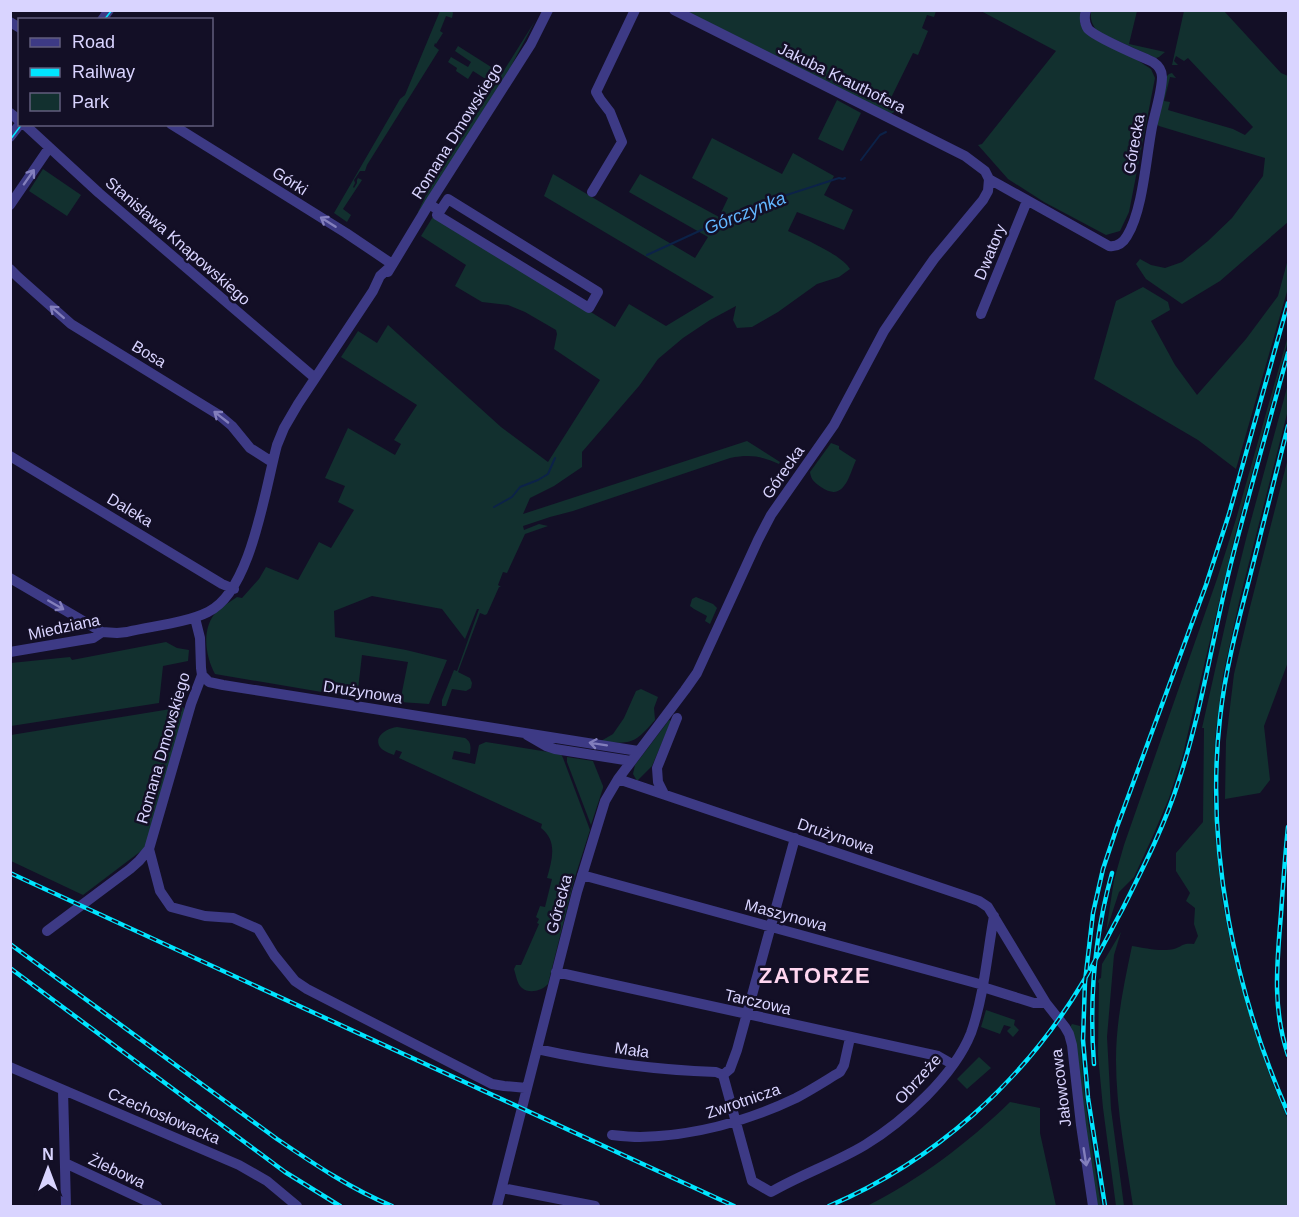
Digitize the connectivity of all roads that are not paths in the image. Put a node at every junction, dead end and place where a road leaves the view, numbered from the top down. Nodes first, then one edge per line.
1 (548, 10) edge
2 (635, 10) edge
3 (674, 10) edge
4 (1086, 10) edge
5 (24, 126) edge
6 (174, 126) edge
7 (49, 148) junction
8 (989, 179) junction
9 (592, 192) dead end
10 (1027, 201) junction
11 (429, 204) junction
12 (10, 205) edge
13 (440, 211) junction
14 (391, 265) junction
15 (10, 268) edge
16 (981, 314) dead end
17 (315, 378) junction
18 (10, 456) edge
19 (272, 462) junction
20 (10, 578) edge
21 (234, 589) junction
22 (195, 618) junction
23 (102, 632) junction
24 (10, 652) edge
25 (202, 675) junction
26 (677, 718) dead end
27 (522, 732) junction
28 (638, 751) junction
29 (631, 761) junction
30 (618, 778) junction
31 (664, 794) junction
32 (795, 838) junction
33 (149, 849) junction
34 (582, 875) junction
35 (994, 916) junction
36 (770, 926) junction
37 (47, 931) dead end
38 (556, 972) junction
39 (982, 985) junction
40 (1046, 1003) junction
41 (747, 1014) junction
42 (850, 1038) junction
43 (537, 1049) junction
44 (952, 1065) junction
45 (10, 1067) edge
46 (723, 1075) junction
47 (527, 1088) junction
48 (63, 1090) junction
49 (736, 1121) junction
50 (612, 1136) dead end
51 (65, 1163) junction
52 (502, 1188) junction
53 (292, 1204) edge
54 (66, 1206) edge
55 (157, 1206) edge
56 (497, 1206) edge
57 (595, 1206) edge
58 (1093, 1206) edge

1 - 11 street, Romana Dmowskiego
2 - 9 street
3 - 8 street, Jakuba Krauthofera
4 - 10 street, Górecka
5 - 7 street, Stanisława Knapowskiego
14 -> 6 street, Górki
12 -> 7 street
7 - 17 street, Stanisława Knapowskiego
8 - 10 street, Górecka
8 - 28 street, Górecka
10 - 16 street, Dwatory
11 - 13 street
11 - 14 street, Romana Dmowskiego
13 - 13 street
14 - 17 street, Romana Dmowskiego
19 -> 15 street, Bosa
17 - 19 street, Romana Dmowskiego
18 - 21 street, Daleka
19 - 21 street, Romana Dmowskiego
20 -> 23 street
21 - 22 street, Romana Dmowskiego
22 - 23 street, Miedziana
22 - 25 street, Romana Dmowskiego
23 - 24 street, Miedziana
25 - 27 street, Drużynowa
25 - 33 street, Romana Dmowskiego
26 - 31 street
28 -> 27 street, Drużynowa
27 - 29 street, Drużynowa
28 - 29 street, Górecka
29 - 30 street, Górecka
30 - 31 street, Drużynowa
30 - 34 street, Górecka
31 - 32 street, Drużynowa
32 - 35 street, Drużynowa
32 - 36 street
33 - 37 street, Romana Dmowskiego
33 - 47 street
34 - 36 street, Maszynowa
34 - 38 street, Górecka
35 - 39 street, Obrzeże
35 - 40 street, Jałowcowa
36 - 39 street, Maszynowa
36 - 41 street
38 - 41 street, Tarczowa
38 - 43 street, Górecka
39 - 40 street
39 - 44 street, Obrzeże
40 -> 58 street, Jałowcowa
41 - 42 street, Tarczowa
41 - 46 street
42 - 44 street, Tarczowa
42 - 49 street, Zwrotnicza
43 - 46 street, Mała
43 - 47 street, Górecka
44 - 49 street, Obrzeże
45 - 48 street, Czechosłowacka
46 - 49 street
47 - 52 street, Górecka
48 - 51 street
48 - 53 street, Czechosłowacka
49 - 50 street, Zwrotnicza
51 - 54 street
51 - 55 street, Żlebowa
52 - 56 street, Górecka
52 - 57 street

